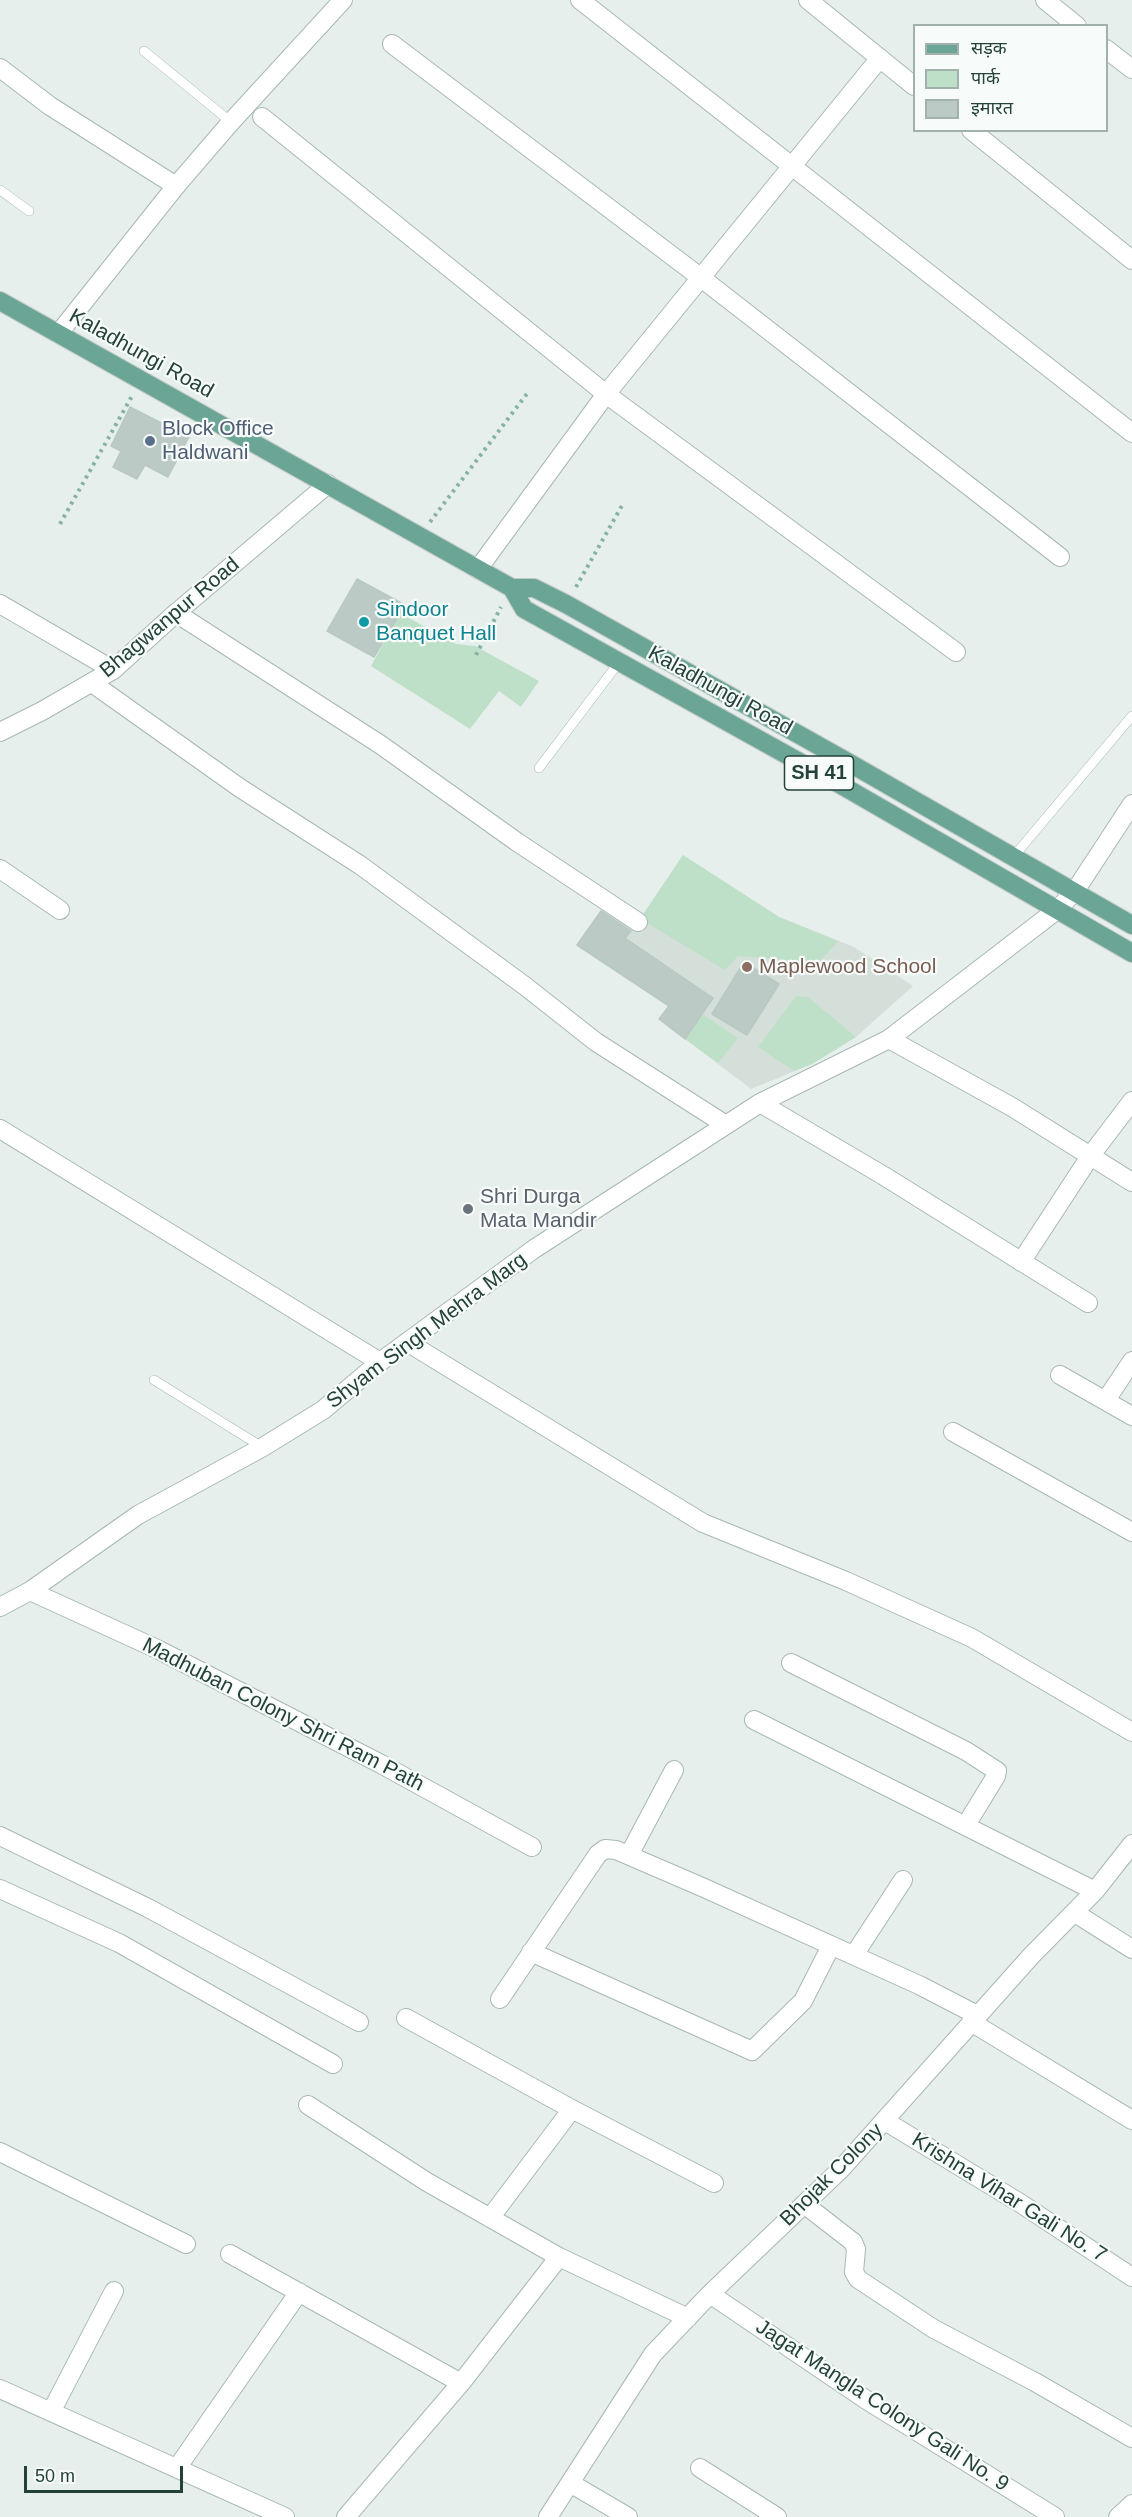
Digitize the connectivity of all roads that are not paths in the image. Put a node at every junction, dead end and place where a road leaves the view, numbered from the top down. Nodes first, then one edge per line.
1 (580, 0) edge
2 (807, 0) edge
3 (1045, 0) edge
4 (340, 1) edge
5 (1075, 24) edge
6 (392, 44) dead end
7 (1108, 50) edge
8 (144, 51) dead end
9 (880, 58) junction
10 (0, 69) edge
11 (1132, 69) edge
12 (913, 84) edge
13 (261, 117) dead end
14 (231, 122) junction
15 (972, 132) edge
16 (794, 166) junction
17 (176, 186) junction
18 (0, 190) edge
19 (29, 212) dead end
20 (1132, 260) edge
21 (700, 277) junction
22 (0, 301) edge
23 (59, 333) junction
24 (606, 394) junction
25 (1132, 433) edge
26 (328, 484) junction
27 (1060, 557) dead end
28 (478, 569) junction
29 (512, 588) junction
30 (0, 604) edge
31 (176, 612) junction
32 (956, 652) dead end
33 (620, 661) junction
34 (113, 670) junction
35 (92, 683) junction
36 (1132, 716) edge
37 (0, 732) edge
38 (853, 765) junction
39 (540, 768) dead end
40 (841, 785) junction
41 (1132, 804) edge
42 (1014, 856) junction
43 (0, 868) edge
44 (1075, 891) junction
45 (1058, 909) junction
46 (60, 910) dead end
47 (638, 922) dead end
48 (1132, 925) edge
49 (1132, 953) edge
50 (889, 1039) junction
51 (1132, 1101) edge
52 (760, 1103) junction
53 (726, 1125) junction
54 (0, 1129) edge
55 (1091, 1155) junction
56 (1132, 1182) edge
57 (1021, 1262) junction
58 (1088, 1303) dead end
59 (407, 1342) junction
60 (1132, 1361) edge
61 (380, 1362) junction
62 (1060, 1375) dead end
63 (154, 1380) dead end
64 (1106, 1400) junction
65 (1132, 1416) edge
66 (953, 1432) dead end
67 (263, 1447) junction
68 (1132, 1532) edge
69 (30, 1591) junction
70 (0, 1607) edge
71 (791, 1663) dead end
72 (754, 1720) dead end
73 (1132, 1732) edge
74 (674, 1770) dead end
75 (966, 1825) junction
76 (0, 1836) edge
77 (532, 1847) dead end
78 (1130, 1849) edge
79 (628, 1855) junction
80 (903, 1880) dead end
81 (0, 1889) edge
82 (1095, 1891) junction
83 (1075, 1913) junction
84 (831, 1946) junction
85 (1132, 1949) edge
86 (531, 1952) junction
87 (854, 1955) junction
88 (500, 1999) dead end
89 (406, 2018) dead end
90 (974, 2019) junction
91 (359, 2022) dead end
92 (333, 2064) dead end
93 (308, 2105) dead end
94 (572, 2109) junction
95 (1132, 2120) edge
96 (885, 2121) junction
97 (0, 2152) edge
98 (714, 2183) dead end
99 (804, 2204) junction
100 (490, 2218) junction
101 (186, 2244) dead end
102 (230, 2254) dead end
103 (559, 2257) junction
104 (1132, 2277) edge
105 (114, 2291) dead end
106 (299, 2292) junction
107 (710, 2294) junction
108 (688, 2318) junction
109 (461, 2383) junction
110 (2, 2394) edge
111 (51, 2412) junction
112 (1132, 2438) edge
113 (177, 2468) junction
114 (700, 2468) dead end
115 (570, 2483) junction
116 (1132, 2504) edge
117 (285, 2517) edge
118 (346, 2517) edge
119 (548, 2517) edge
120 (628, 2517) edge
121 (777, 2517) edge
122 (1056, 2517) edge
123 (1118, 2517) edge

1 - 16 street
2 - 9 street
3 - 5 street
4 - 14 street
6 - 21 street
7 - 11 street
8 - 14 lane
9 - 12 street
9 - 16 street
10 - 17 street
13 - 24 street
14 - 17 street
15 - 20 street
16 - 21 street
16 - 25 street
17 - 23 street
18 - 19 lane
21 - 24 street
21 - 27 street
22 - 23 main road, Kaladhungi Road / SH 41
23 - 26 main road, Kaladhungi Road / SH 41
24 - 28 street
24 - 32 street
26 - 28 main road, Kaladhungi Road / SH 41
26 - 31 street, Bhagwanpur Road
28 - 29 main road, Kaladhungi Road / SH 41
29 - 33 main road, Kaladhungi Road / SH 41
29 - 38 main road, Kaladhungi Road / SH 41
30 - 34 street
31 - 34 street, Bhagwanpur Road
31 - 47 street
33 - 39 lane
33 - 40 main road, Kaladhungi Road / SH 41
34 - 35 street, Bhagwanpur Road
35 - 37 street, Bhagwanpur Road
35 - 53 street
36 - 42 lane
38 - 40 main road
38 - 42 main road, Kaladhungi Road / SH 41
40 - 45 main road, Kaladhungi Road / SH 41
41 - 44 street, Shyam Singh Mehra Marg
42 - 44 main road, Kaladhungi Road / SH 41
43 - 46 street
44 - 45 street, Shyam Singh Mehra Marg
44 - 48 main road, Kaladhungi Road / SH 41
45 - 49 main road, Kaladhungi Road / SH 41
45 - 50 street, Shyam Singh Mehra Marg
50 - 52 street, Shyam Singh Mehra Marg
50 - 55 street
51 - 55 street
52 - 53 street, Shyam Singh Mehra Marg
52 - 57 street
53 - 59 street, Shyam Singh Mehra Marg
54 - 61 street
55 - 56 street
55 - 57 street
57 - 58 street
59 - 61 street, Shyam Singh Mehra Marg
59 - 73 street
60 - 64 street
61 - 67 street, Shyam Singh Mehra Marg
62 - 64 street
63 - 67 lane
64 - 65 street
66 - 68 street
67 - 69 street, Shyam Singh Mehra Marg
69 - 70 street, Shyam Singh Mehra Marg
69 - 77 street, Madhuban Colony Shri Ram Path
71 - 75 street
72 - 75 street
74 - 79 street
75 - 82 street
76 - 91 street
78 - 82 street, Bhojak Colony
79 - 84 street
79 - 86 street
80 - 87 street
81 - 92 street
82 - 83 street, Bhojak Colony
83 - 85 street
83 - 90 street, Bhojak Colony
84 - 86 street
84 - 87 street
86 - 88 street
87 - 90 street
89 - 94 street
90 - 95 street
90 - 96 street, Bhojak Colony
93 - 100 street
94 - 98 street
94 - 100 street
96 - 99 street, Bhojak Colony
96 - 104 street, Krishna Vihar Gali No. 7
97 - 101 street
99 - 107 street, Bhojak Colony
99 - 112 street
100 - 103 street
102 - 106 street
103 - 108 street
103 - 109 street
105 - 111 street
106 - 109 street
106 - 113 street
107 - 108 street, Bhojak Colony
107 - 122 street, Jagat Mangla Colony Gali No. 9
108 - 115 street, Bhojak Colony
109 - 118 street
110 - 111 street
111 - 113 street
113 - 117 street
114 - 121 street
115 - 119 street, Bhojak Colony
115 - 120 street
116 - 123 street

